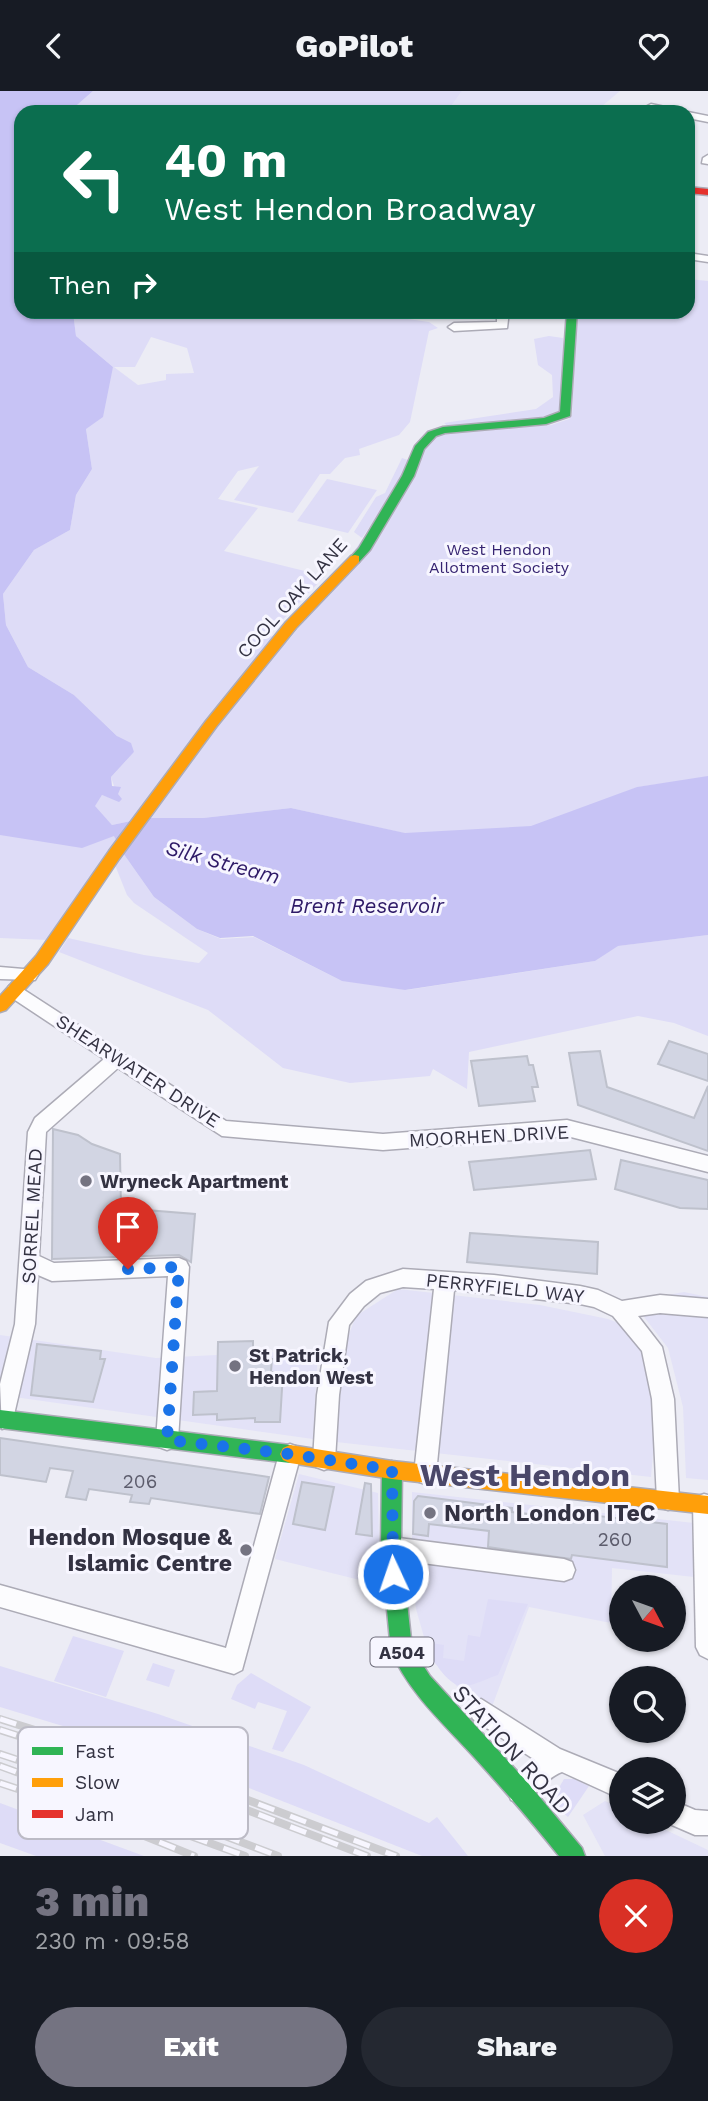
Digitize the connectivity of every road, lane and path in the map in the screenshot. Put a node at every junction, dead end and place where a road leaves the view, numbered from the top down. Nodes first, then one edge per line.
1 (503, 319) edge
2 (572, 319) edge
3 (454, 327) dead end
4 (0, 972) edge
5 (29, 975) junction
6 (15, 991) junction
7 (0, 1006) edge
8 (116, 1059) junction
9 (267, 1132) joint
10 (708, 1164) edge
11 (30, 1261) junction
12 (445, 1281) junction
13 (708, 1308) edge
14 (620, 1310) junction
15 (1, 1419) edge
16 (167, 1440) junction
17 (290, 1454) junction
18 (324, 1459) junction
19 (392, 1470) junction
20 (425, 1474) junction
21 (668, 1500) junction
22 (706, 1504) edge
23 (391, 1548) junction
24 (564, 1570) dead end
25 (0, 1596) edge
26 (708, 1647) edge
27 (481, 1711) dead end
28 (556, 1761) junction
29 (609, 1781) edge
30 (520, 1791) junction
31 (686, 1819) edge
32 (708, 1823) edge
33 (574, 1856) edge

1 - 3 street
2 - 5 street, COOL OAK LANE
4 - 5 street
5 - 6 street, COOL OAK LANE
6 - 7 street, COOL OAK LANE
6 - 8 street, SHEARWATER DRIVE
8 - 9 street, SHEARWATER DRIVE
8 - 11 street, SORREL MEAD
9 - 10 street, MOORHEN DRIVE
11 - 15 street, SORREL MEAD
11 - 16 street
12 - 14 street, PERRYFIELD WAY
12 - 18 street, PERRYFIELD WAY
12 - 20 street
13 - 14 street
14 - 21 street, PERRYFIELD WAY
15 - 16 street
16 - 17 street
17 - 18 street
17 - 25 street
18 - 19 street
19 - 20 street
19 - 23 street, STATION ROAD / A504
20 - 21 street
21 - 22 street
22 - 26 street
23 - 24 street
23 - 30 street, STATION ROAD / A504
27 - 28 street
28 - 29 street
28 - 30 street
30 - 33 street, STATION ROAD / A504
31 - 32 street

